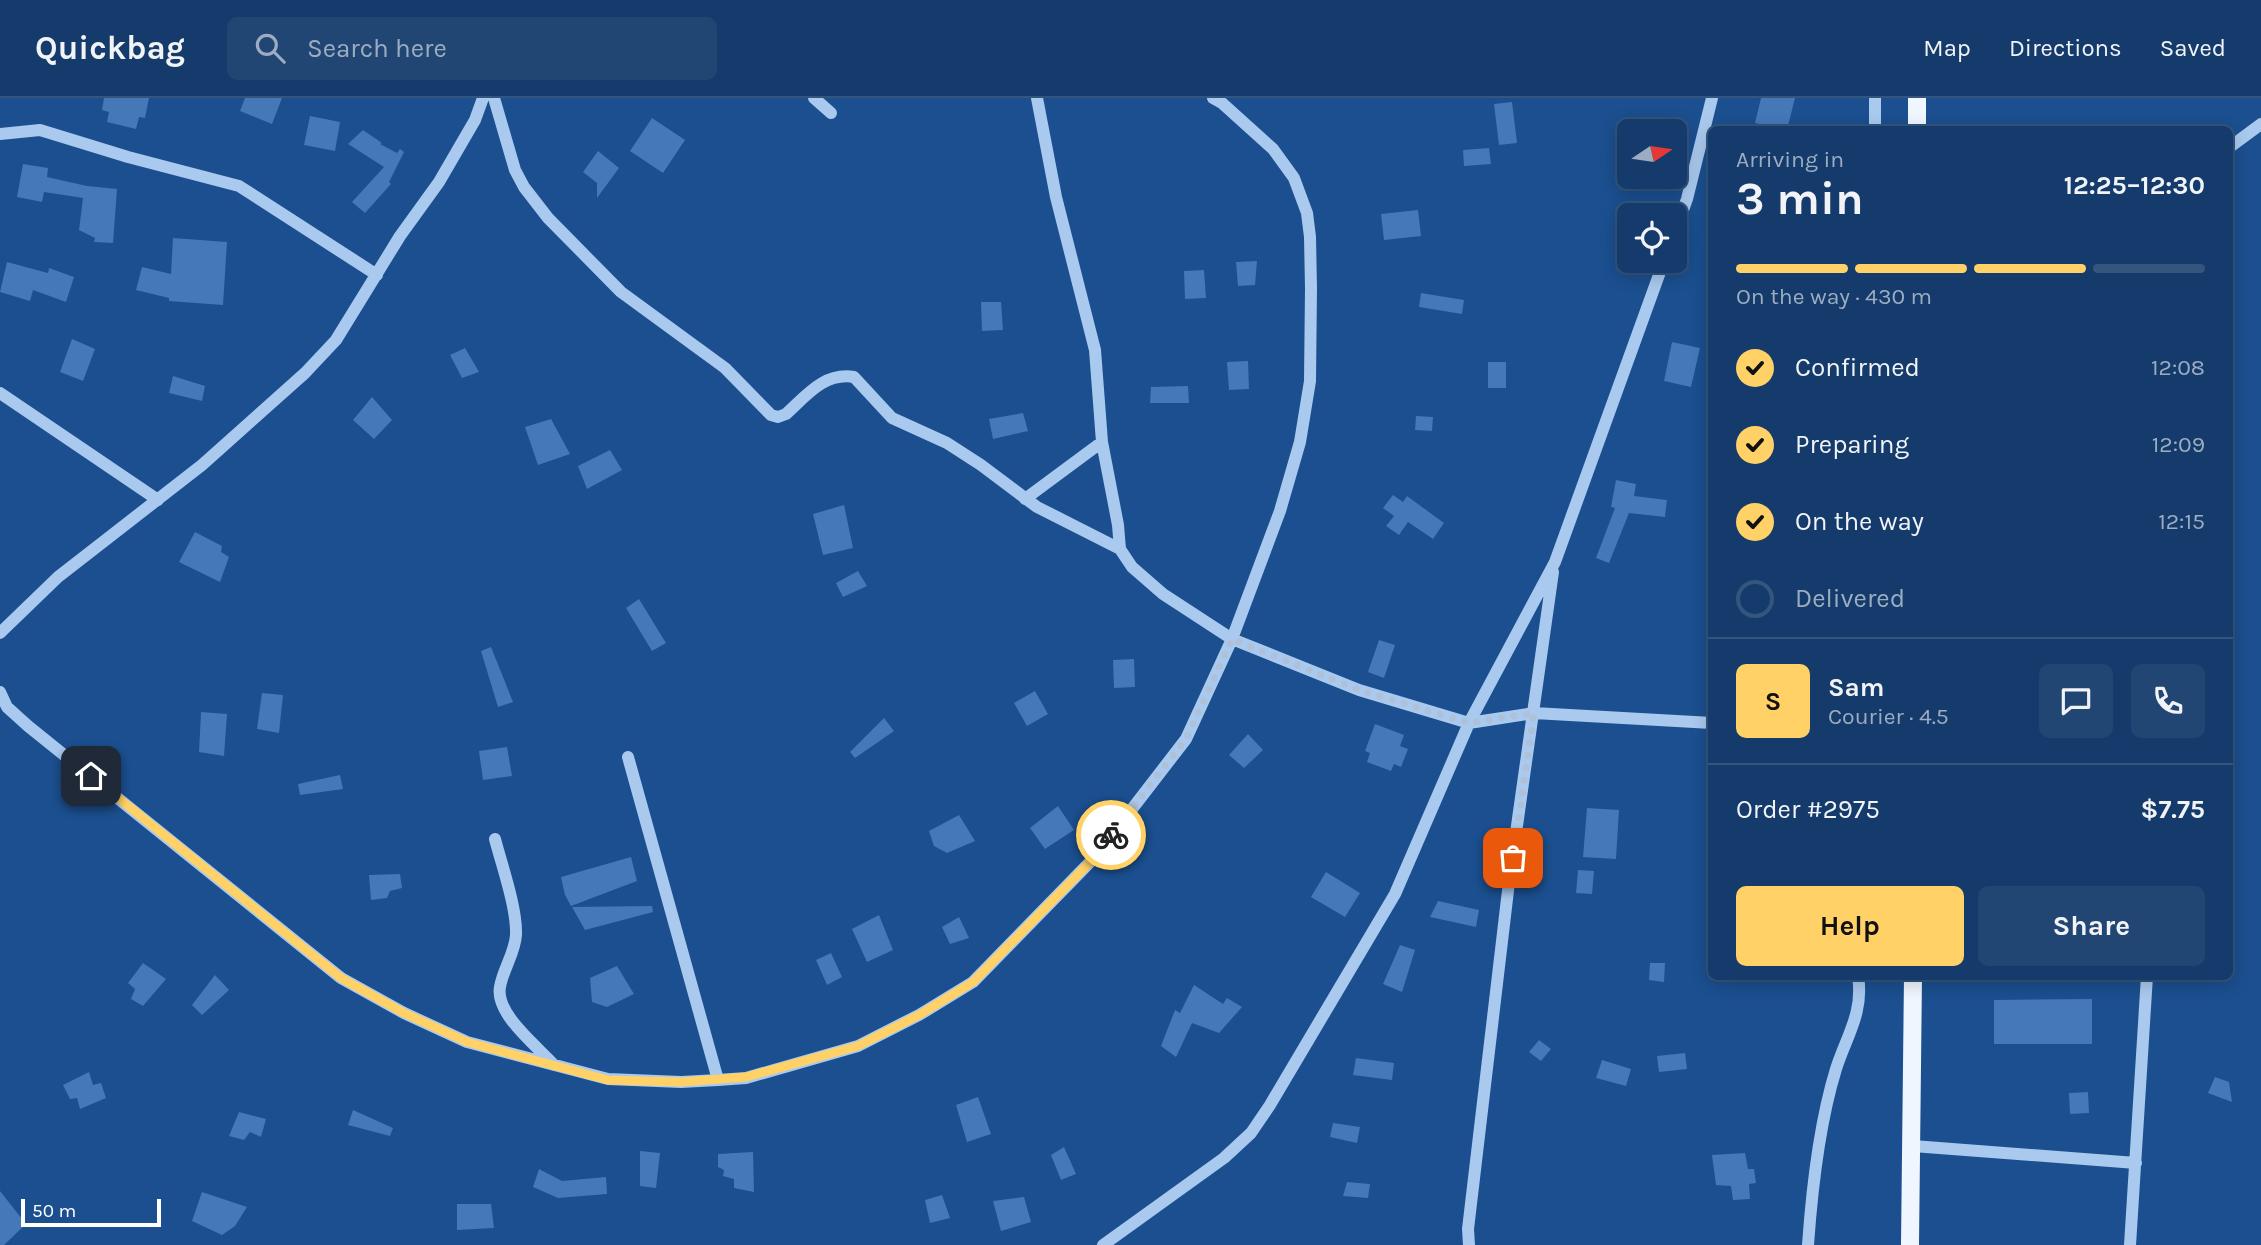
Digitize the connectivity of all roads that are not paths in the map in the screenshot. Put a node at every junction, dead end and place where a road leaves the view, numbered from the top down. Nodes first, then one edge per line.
1 (483, 98) edge
2 (494, 98) edge
3 (814, 98) edge
4 (1037, 98) edge
5 (1213, 98) edge
6 (1712, 98) edge
7 (1875, 98) edge
8 (1917, 98) edge
9 (831, 113) dead end
10 (2261, 124) edge
11 (1875, 126) edge
12 (1917, 126) edge
13 (0, 134) edge
14 (2233, 144) edge
15 (1686, 203) edge
16 (1660, 273) edge
17 (377, 275) junction
18 (0, 393) edge
19 (1102, 442) junction
20 (1025, 499) junction
21 (158, 500) junction
22 (1120, 549) junction
23 (1555, 562) junction
24 (0, 633) edge
25 (1232, 639) junction
26 (0, 692) edge
27 (1534, 713) junction
28 (1469, 723) junction
29 (1708, 723) edge
30 (628, 757) dead end
31 (495, 839) dead end
32 (1859, 980) edge
33 (1913, 980) edge
34 (2147, 980) edge
35 (555, 1066) junction
36 (719, 1080) junction
37 (1913, 1146) junction
38 (2136, 1163) junction
39 (1104, 1245) edge
40 (1469, 1245) edge
41 (1808, 1245) edge
42 (1910, 1245) edge
43 (2130, 1245) edge

1 - 17 street
2 - 20 street
3 - 9 street
4 - 19 street
5 - 25 street
6 - 15 street
7 - 11 street
8 - 12 main road
10 - 14 street
13 - 17 street
16 - 23 street
17 - 21 street
18 - 21 street
19 - 20 street
19 - 22 street
20 - 22 street
21 - 24 street
22 - 25 street
23 - 27 street
23 - 28 street
25 - 28 street
25 - 36 street
26 - 35 street
27 - 28 street
27 - 29 street
27 - 40 street
28 - 39 street
30 - 36 street
31 - 35 street
32 - 41 street
33 - 37 main road
34 - 38 street
35 - 36 street
37 - 38 street
37 - 42 main road
38 - 43 street

